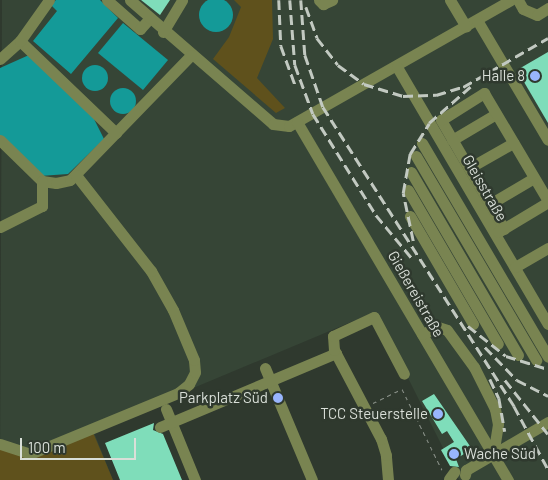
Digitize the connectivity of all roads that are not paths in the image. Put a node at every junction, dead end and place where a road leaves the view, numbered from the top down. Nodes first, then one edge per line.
1 (49, 0) edge
2 (107, 0) edge
3 (130, 0) edge
4 (182, 0) edge
5 (318, 0) edge
6 (332, 0) edge
7 (450, 0) edge
8 (511, 0) edge
9 (518, 0) edge
10 (548, 8) edge
11 (149, 19) junction
12 (477, 20) junction
13 (466, 26) junction
14 (163, 32) junction
15 (20, 40) junction
16 (191, 55) junction
17 (0, 60) edge
18 (397, 67) junction
19 (496, 114) junction
20 (298, 122) junction
21 (116, 133) junction
22 (0, 140) edge
23 (452, 140) junction
24 (548, 140) edge
25 (422, 143) dead end
26 (514, 143) junction
27 (416, 156) dead end
28 (469, 168) junction
29 (411, 172) dead end
30 (76, 176) junction
31 (534, 178) junction
32 (42, 181) junction
33 (408, 190) dead end
34 (548, 201) edge
35 (490, 204) junction
36 (410, 216) dead end
37 (0, 227) edge
38 (498, 232) junction
39 (474, 244) junction
40 (548, 248) edge
41 (444, 261) junction
42 (515, 267) junction
43 (473, 324) dead end
44 (548, 324) edge
45 (422, 334) junction
46 (498, 344) dead end
47 (336, 353) junction
48 (518, 355) dead end
49 (548, 358) edge
50 (536, 360) dead end
51 (265, 368) dead end
52 (404, 374) dead end
53 (271, 381) junction
54 (166, 409) dead end
55 (171, 422) junction
56 (548, 422) edge
57 (160, 426) dead end
58 (0, 444) edge
59 (493, 454) junction
60 (455, 475) edge
61 (195, 480) edge
62 (312, 480) edge
63 (388, 480) edge
64 (508, 480) edge

1 - 15 street
2 - 11 street
3 - 11 street
4 - 14 street
5 - 6 street
7 - 13 street
8 - 12 street
9 - 10 street
11 - 14 street
12 - 13 street
12 - 24 street
13 - 18 street
14 - 16 street
15 - 17 street
15 - 21 street
16 - 20 street
16 - 21 street
18 - 20 street
18 - 38 street, Gleisstraße
19 - 23 street
19 - 23 street
19 - 26 street
20 - 45 street, Gießereistraße
21 - 30 street
22 - 32 street
23 - 28 street
25 - 39 street
26 - 28 street
26 - 31 street
27 - 39 street
28 - 35 street
29 - 41 street
30 - 32 street
30 - 58 street
31 - 34 street
31 - 35 street
32 - 37 street
33 - 41 street
34 - 38 street
35 - 38 street
36 - 41 street
38 - 39 street
38 - 42 street, Gleisstraße
39 - 41 street
39 - 49 street
39 - 50 street
40 - 42 street
41 - 43 street
41 - 46 street
41 - 48 street
42 - 44 street, Gleisstraße
45 - 59 street, Gießereistraße
45 - 59 street
47 - 52 street
47 - 53 street
47 - 63 street
51 - 53 street
53 - 55 street
53 - 62 street
54 - 55 street
55 - 57 street
55 - 61 street
56 - 59 street
59 - 60 street
59 - 64 street, Gießereistraße

